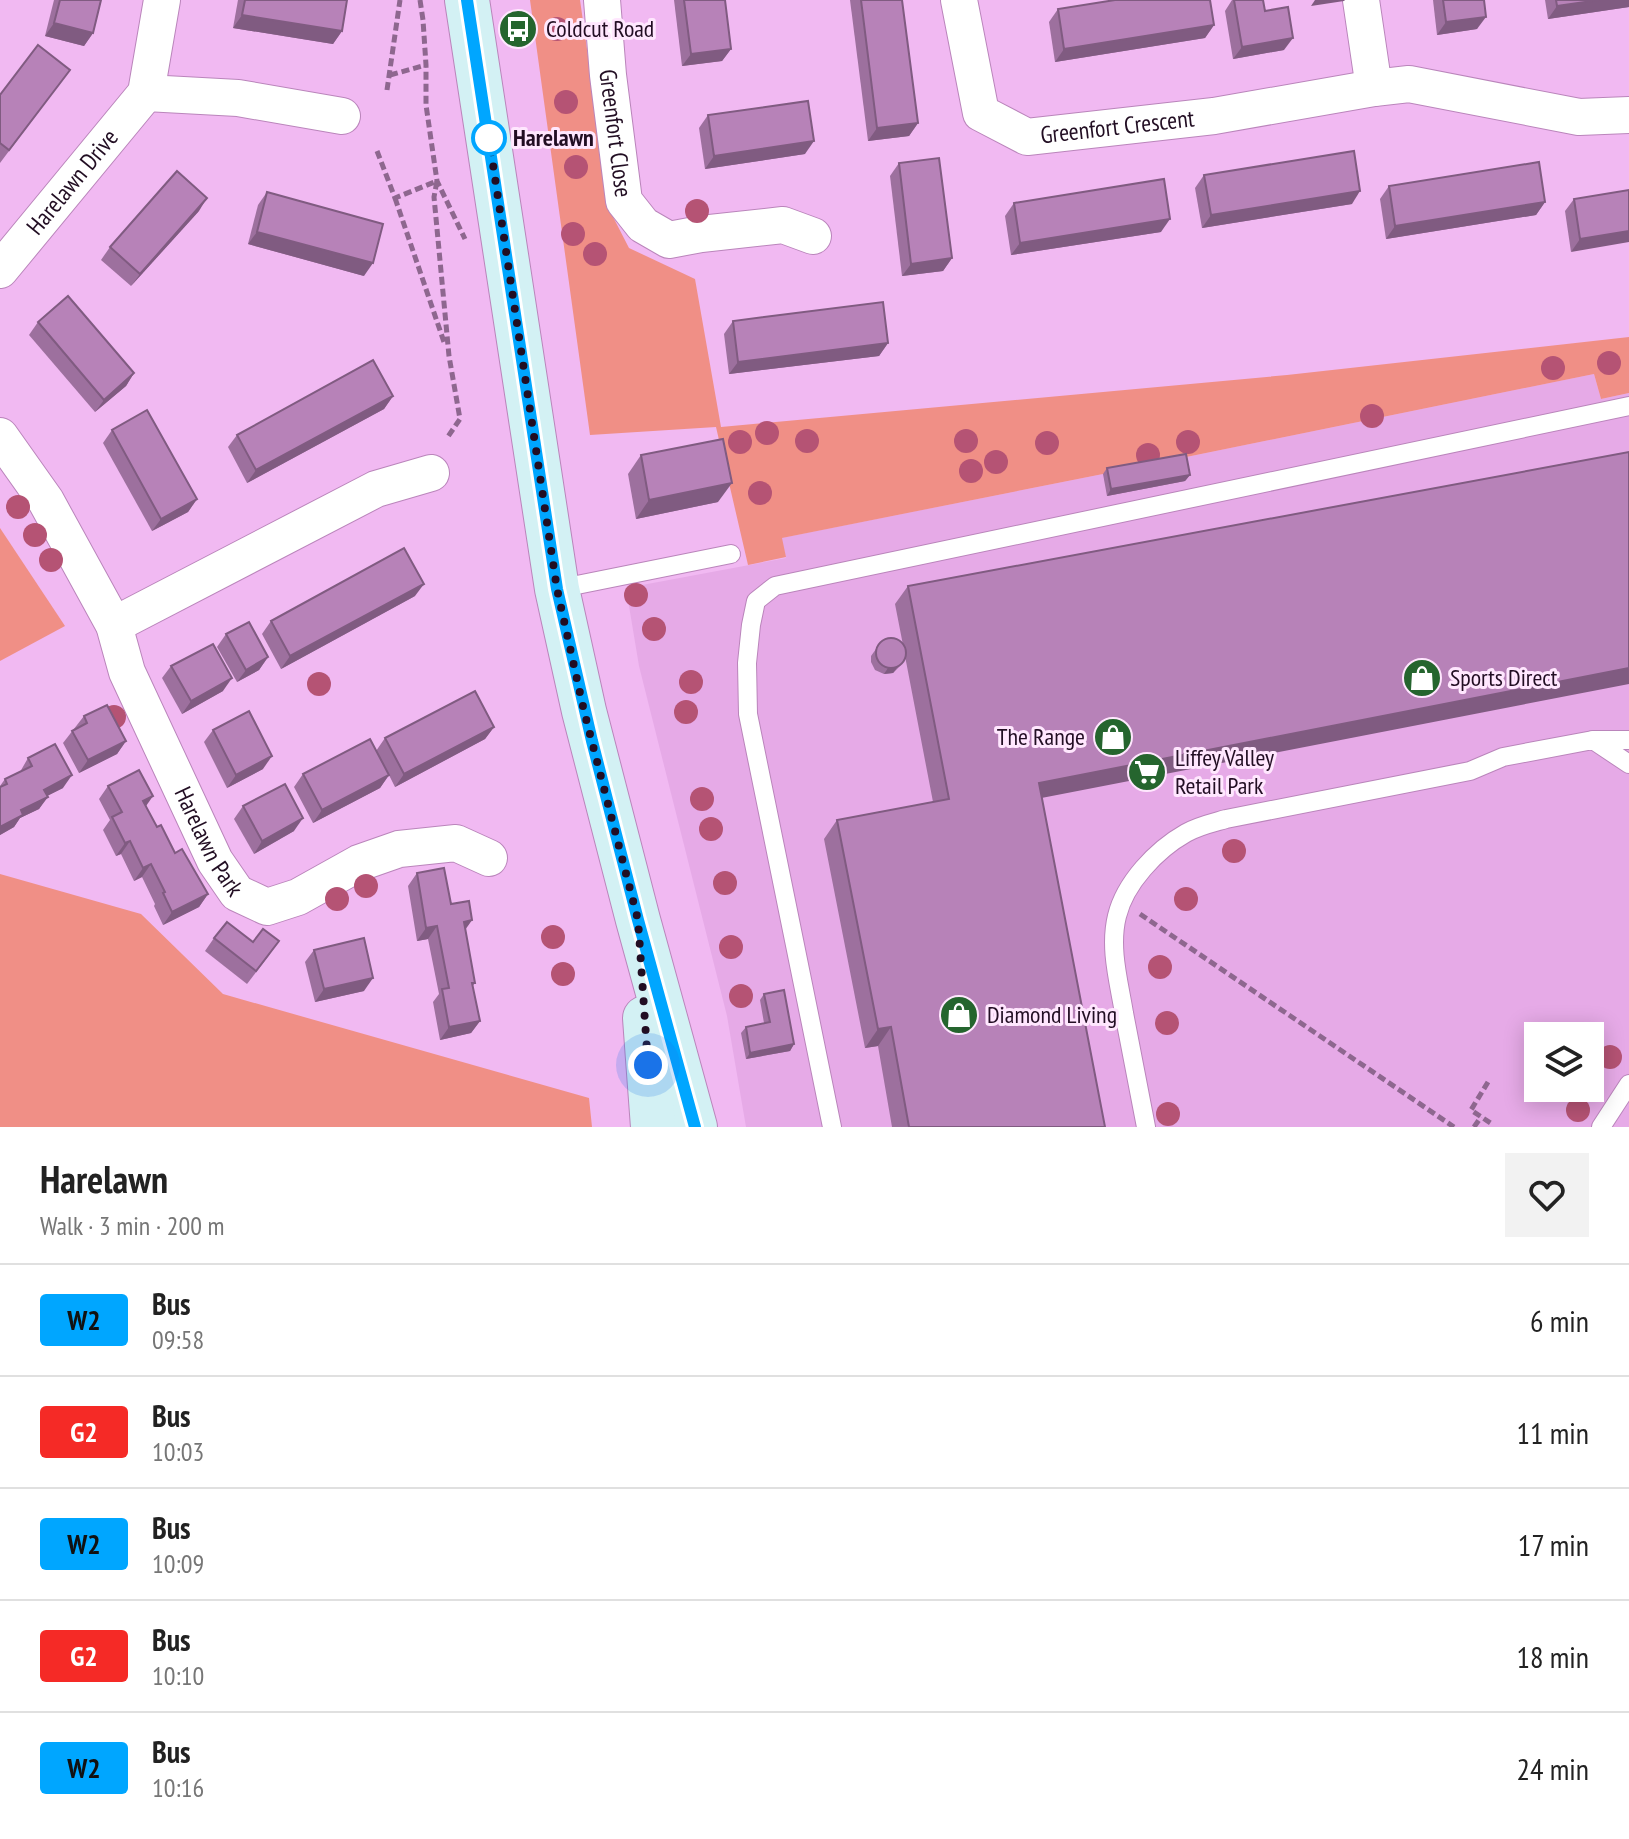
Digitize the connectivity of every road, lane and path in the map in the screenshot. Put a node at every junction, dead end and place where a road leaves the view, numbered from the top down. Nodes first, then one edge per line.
1 (162, 0) edge
2 (400, 0) edge
3 (420, 0) edge
4 (467, 0) edge
5 (602, 0) edge
6 (959, 0) edge
7 (1361, 0) edge
8 (426, 65) junction
9 (390, 75) junction
10 (1374, 88) junction
11 (387, 90) dead end
12 (146, 93) junction
13 (1629, 115) edge
14 (342, 116) dead end
15 (377, 151) dead end
16 (437, 181) junction
17 (395, 198) junction
18 (813, 236) dead end
19 (463, 237) dead end
20 (0, 270) edge
21 (449, 356) junction
22 (1629, 406) edge
23 (0, 436) edge
24 (447, 438) dead end
25 (431, 473) dead end
26 (731, 554) dead end
27 (557, 589) junction
28 (114, 625) junction
29 (1593, 740) junction
30 (1629, 740) edge
31 (1629, 764) edge
32 (489, 858) dead end
33 (1122, 902) junction
34 (638, 920) junction
35 (1488, 1082) dead end
36 (1629, 1084) edge
37 (1481, 1117) junction
38 (1492, 1124) dead end
39 (653, 1127) edge
40 (695, 1127) edge
41 (832, 1127) edge
42 (1146, 1127) edge
43 (1454, 1127) edge
44 (1474, 1127) edge
45 (1601, 1127) edge

1 - 12 street, Harelawn Drive
2 - 9 path
3 - 8 path
4 - 27 main road
5 - 18 street, Greenfort Close
6 - 10 street, Greenfort Crescent
7 - 10 street
8 - 9 path
8 - 16 path
9 - 11 path
10 - 13 street, Greenfort Crescent
12 - 14 street
12 - 20 street, Harelawn Drive
15 - 17 path
16 - 17 path
16 - 19 path
16 - 21 path
17 - 21 path
21 - 24 path
22 - 41 lane
23 - 28 street, Harelawn Park
25 - 28 street
26 - 27 lane
27 - 34 main road
28 - 32 street, Harelawn Park
29 - 30 lane
29 - 31 lane
29 - 33 lane
33 - 42 lane
33 - 43 path
34 - 39 main road
34 - 40 main road
35 - 37 path
36 - 45 lane
37 - 38 path
37 - 44 path

